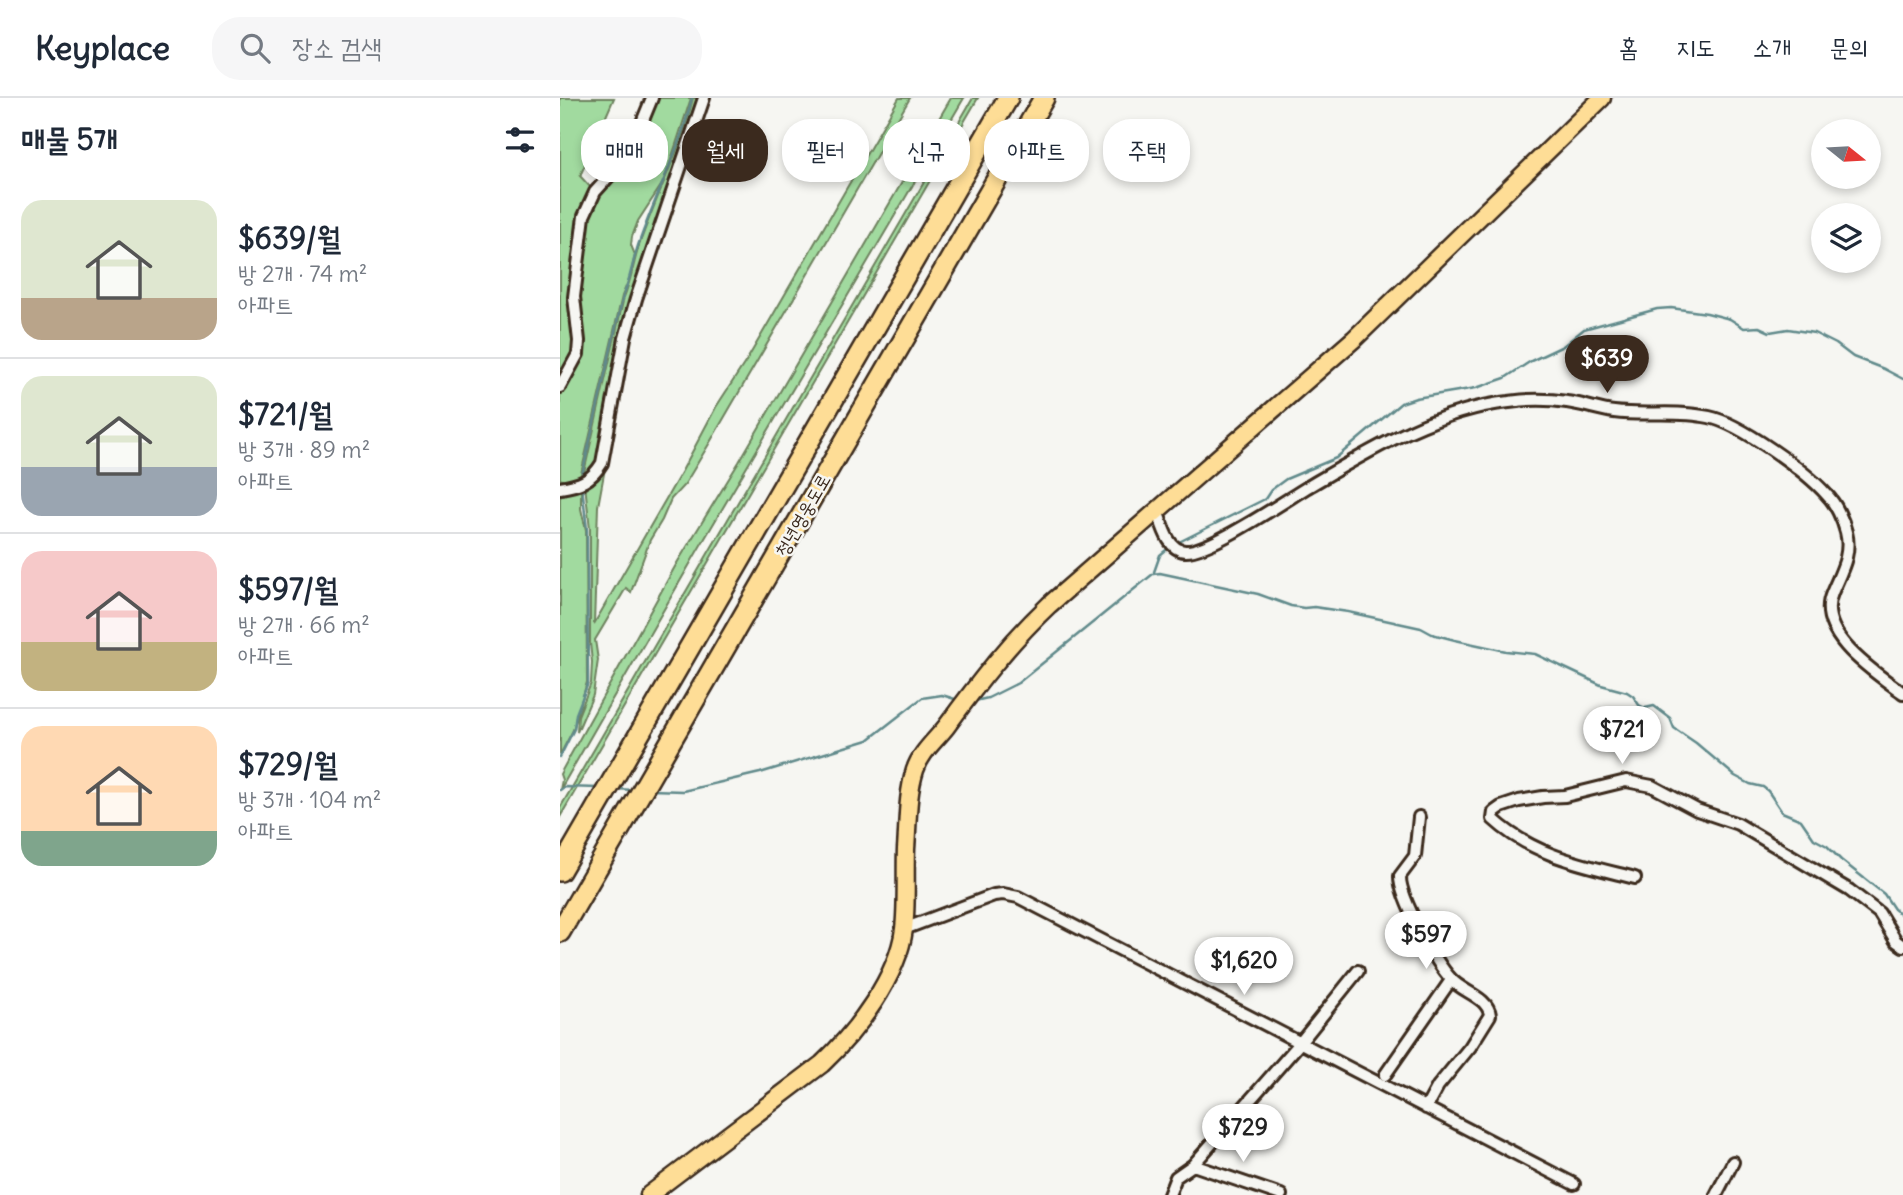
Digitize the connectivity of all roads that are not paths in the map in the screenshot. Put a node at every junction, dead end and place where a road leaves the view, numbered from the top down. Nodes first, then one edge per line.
1 (652, 98) edge
2 (704, 98) edge
3 (1008, 98) edge
4 (1044, 98) edge
5 (1602, 98) edge
6 (560, 387) edge
7 (560, 488) edge
8 (1157, 510) junction
9 (1903, 693) edge
10 (1419, 817) dead end
11 (560, 871) edge
12 (1635, 878) dead end
13 (904, 929) junction
14 (560, 932) edge
15 (1903, 946) edge
16 (1358, 971) dead end
17 (1451, 980) junction
18 (1300, 1043) junction
19 (1385, 1076) dead end
20 (1426, 1108) junction
21 (1733, 1162) dead end
22 (1193, 1165) junction
23 (1574, 1184) dead end
24 (649, 1195) edge
25 (1169, 1195) edge
26 (1281, 1195) edge
27 (1716, 1195) edge

1 - 6 street
2 - 7 street
3 - 11 highway, 청년영웅도로
4 - 14 highway, 청년영웅도로
5 - 8 main road
8 - 9 street
8 - 13 main road
10 - 17 street
12 - 15 street
13 - 18 street
13 - 24 main road
16 - 18 street
17 - 19 street
17 - 20 street
18 - 20 street
18 - 22 street
20 - 23 street
21 - 27 street
22 - 25 street
22 - 26 street

